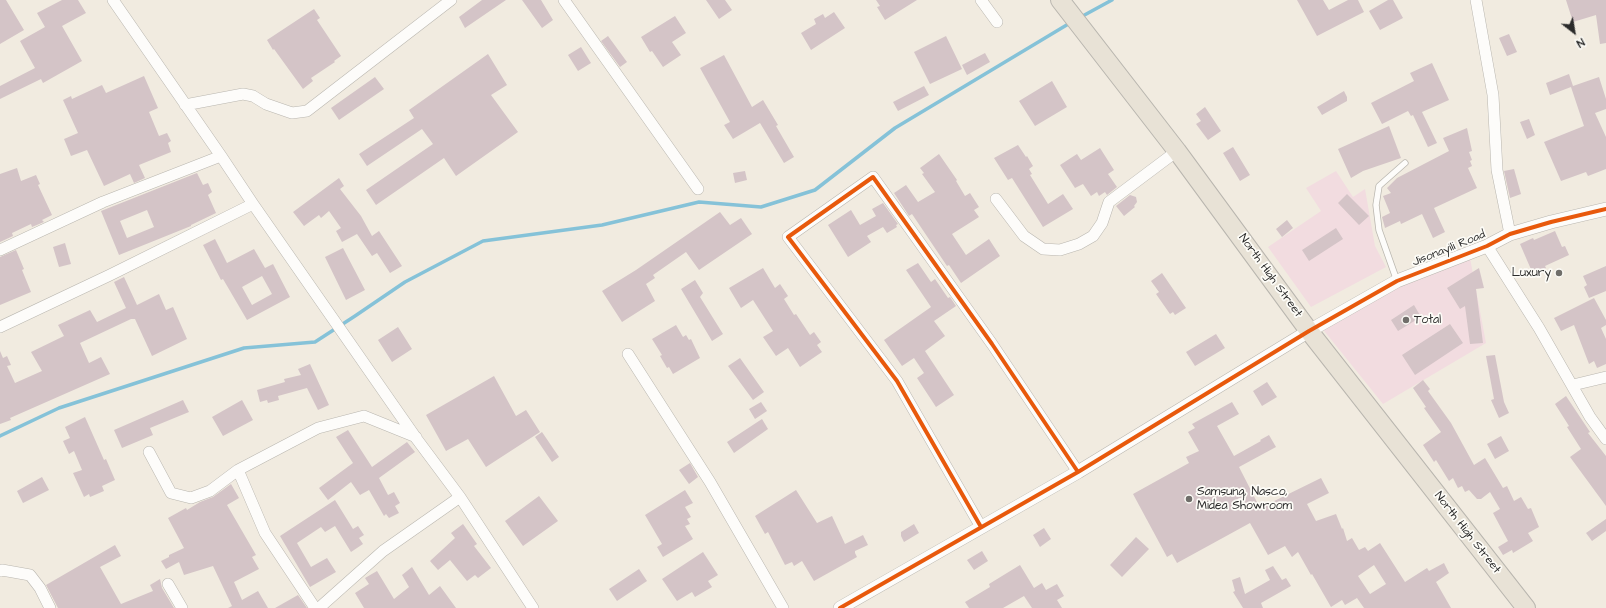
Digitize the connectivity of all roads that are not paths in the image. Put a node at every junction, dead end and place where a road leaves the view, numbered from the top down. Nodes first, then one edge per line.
1 (113, 0) edge
2 (451, 0) edge
3 (564, 0) edge
4 (981, 0) edge
5 (1476, 0) edge
6 (1061, 2) edge
7 (997, 22) dead end
8 (185, 105) junction
9 (1177, 151) junction
10 (222, 156) junction
11 (1405, 163) dead end
12 (698, 189) dead end
13 (996, 199) dead end
14 (253, 204) junction
15 (1606, 209) edge
16 (1510, 234) junction
17 (1487, 246) junction
18 (0, 250) edge
19 (1397, 281) junction
20 (0, 326) edge
21 (1309, 331) junction
22 (628, 354) dead end
23 (1606, 377) edge
24 (1572, 385) junction
25 (416, 438) junction
26 (1606, 440) edge
27 (149, 452) dead end
28 (238, 470) junction
29 (1078, 472) junction
30 (460, 497) junction
31 (981, 527) junction
32 (0, 571) edge
33 (168, 584) dead end
34 (50, 608) edge
35 (182, 608) edge
36 (315, 608) edge
37 (319, 608) edge
38 (533, 608) edge
39 (783, 608) edge
40 (840, 608) edge
41 (1526, 608) edge

1 - 8 street
2 - 8 street
3 - 12 street
4 - 7 street
5 - 16 street
6 - 9 highway, North High Street
8 - 10 street
9 - 13 street
9 - 21 highway, North High Street
10 - 14 street
10 - 18 street
11 - 19 lane
14 - 20 street
14 - 25 street
15 - 16 street, Jisonayili Road
16 - 17 street, Jisonayili Road
17 - 19 street, Jisonayili Road
17 - 24 street
19 - 21 street, Jisonayili Road
21 - 29 street, Jisonayili Road
21 - 41 highway, North High Street
22 - 39 street
23 - 24 street
24 - 26 street
25 - 28 street
25 - 30 street
27 - 28 street
28 - 36 street
29 - 31 street, Jisonayili Road
29 - 31 street
30 - 37 street
30 - 38 street
31 - 40 street, Jisonayili Road
32 - 34 street
33 - 35 street

